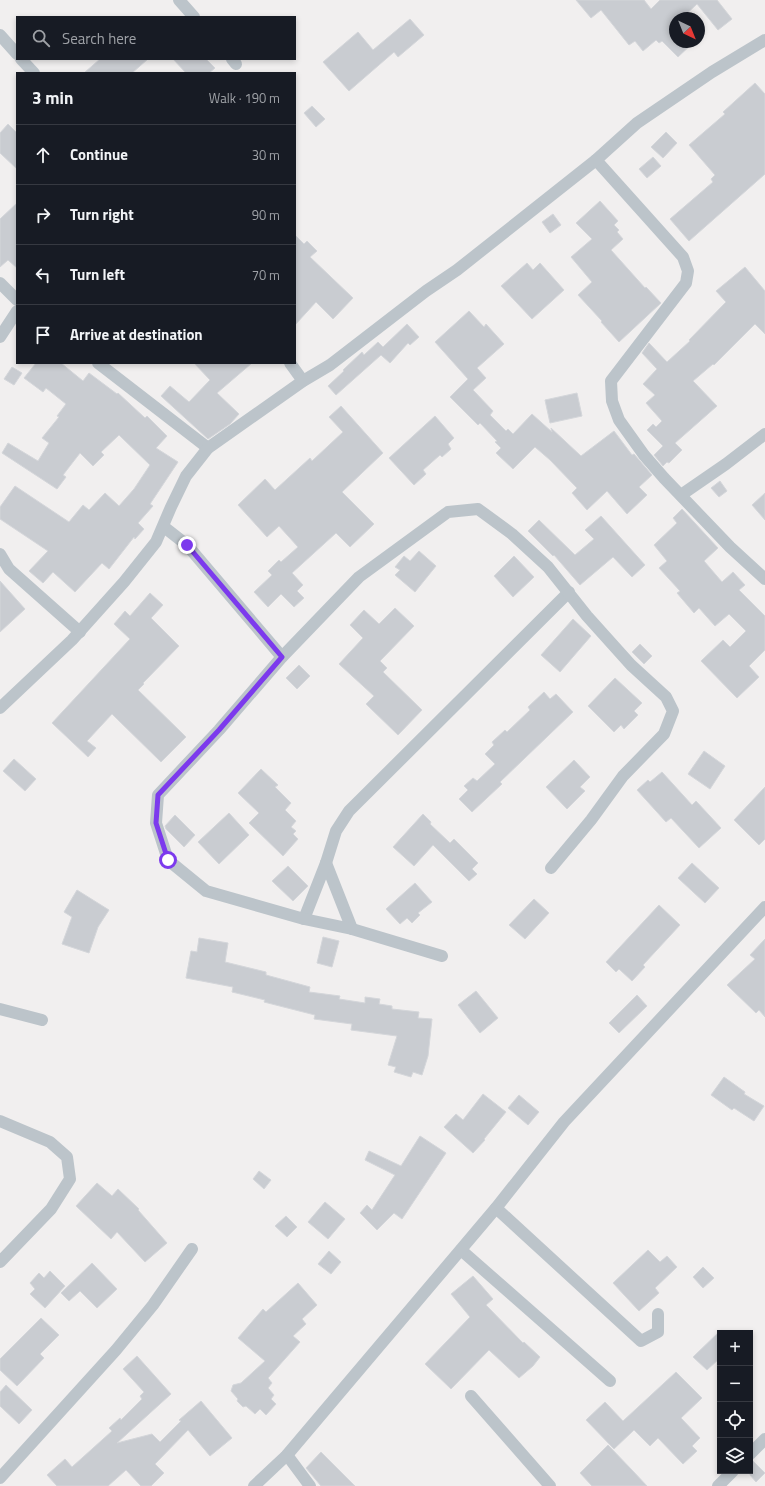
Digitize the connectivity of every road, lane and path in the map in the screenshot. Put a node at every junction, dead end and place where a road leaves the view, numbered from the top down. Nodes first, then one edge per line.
1 (179, 0) edge
2 (193, 16) edge
3 (0, 35) edge
4 (765, 40) edge
5 (16, 53) edge
6 (23, 60) edge
7 (33, 72) edge
8 (596, 160) junction
9 (0, 283) edge
10 (16, 299) edge
11 (16, 313) edge
12 (0, 337) edge
13 (99, 364) edge
14 (291, 364) edge
15 (304, 381) junction
16 (765, 434) edge
17 (208, 448) junction
18 (681, 495) junction
19 (164, 527) junction
20 (0, 554) edge
21 (765, 579) edge
22 (569, 592) junction
23 (80, 632) junction
24 (282, 657) junction
25 (0, 708) edge
26 (326, 862) junction
27 (551, 868) dead end
28 (765, 907) edge
29 (304, 919) junction
30 (352, 929) junction
31 (442, 956) dead end
32 (0, 1009) edge
33 (42, 1020) dead end
34 (0, 1121) edge
35 (496, 1208) junction
36 (192, 1249) dead end
37 (460, 1250) junction
38 (0, 1262) edge
39 (658, 1314) dead end
40 (610, 1382) dead end
41 (471, 1396) dead end
42 (765, 1439) edge
43 (753, 1451) edge
44 (287, 1455) junction
45 (730, 1474) edge
46 (0, 1478) edge
47 (254, 1486) edge
48 (310, 1486) edge
49 (550, 1486) edge
50 (718, 1486) edge

1 - 2 street
3 - 5 street
4 - 8 street
6 - 7 street
8 - 15 street
8 - 18 street
9 - 10 street
11 - 12 street
13 - 17 street
14 - 15 street
15 - 17 street
16 - 18 street
17 - 19 street
18 - 21 street
19 - 23 street
19 - 24 street
20 - 23 street
22 - 24 street
22 - 26 street
22 - 27 street
23 - 25 street
24 - 29 street
26 - 29 street
26 - 30 street
28 - 35 street
29 - 30 street
30 - 31 street
32 - 33 street
34 - 38 street
35 - 37 street
35 - 39 street
36 - 46 street
37 - 40 street
37 - 44 street
41 - 49 street
42 - 43 street
44 - 47 street
44 - 48 street
45 - 50 street

